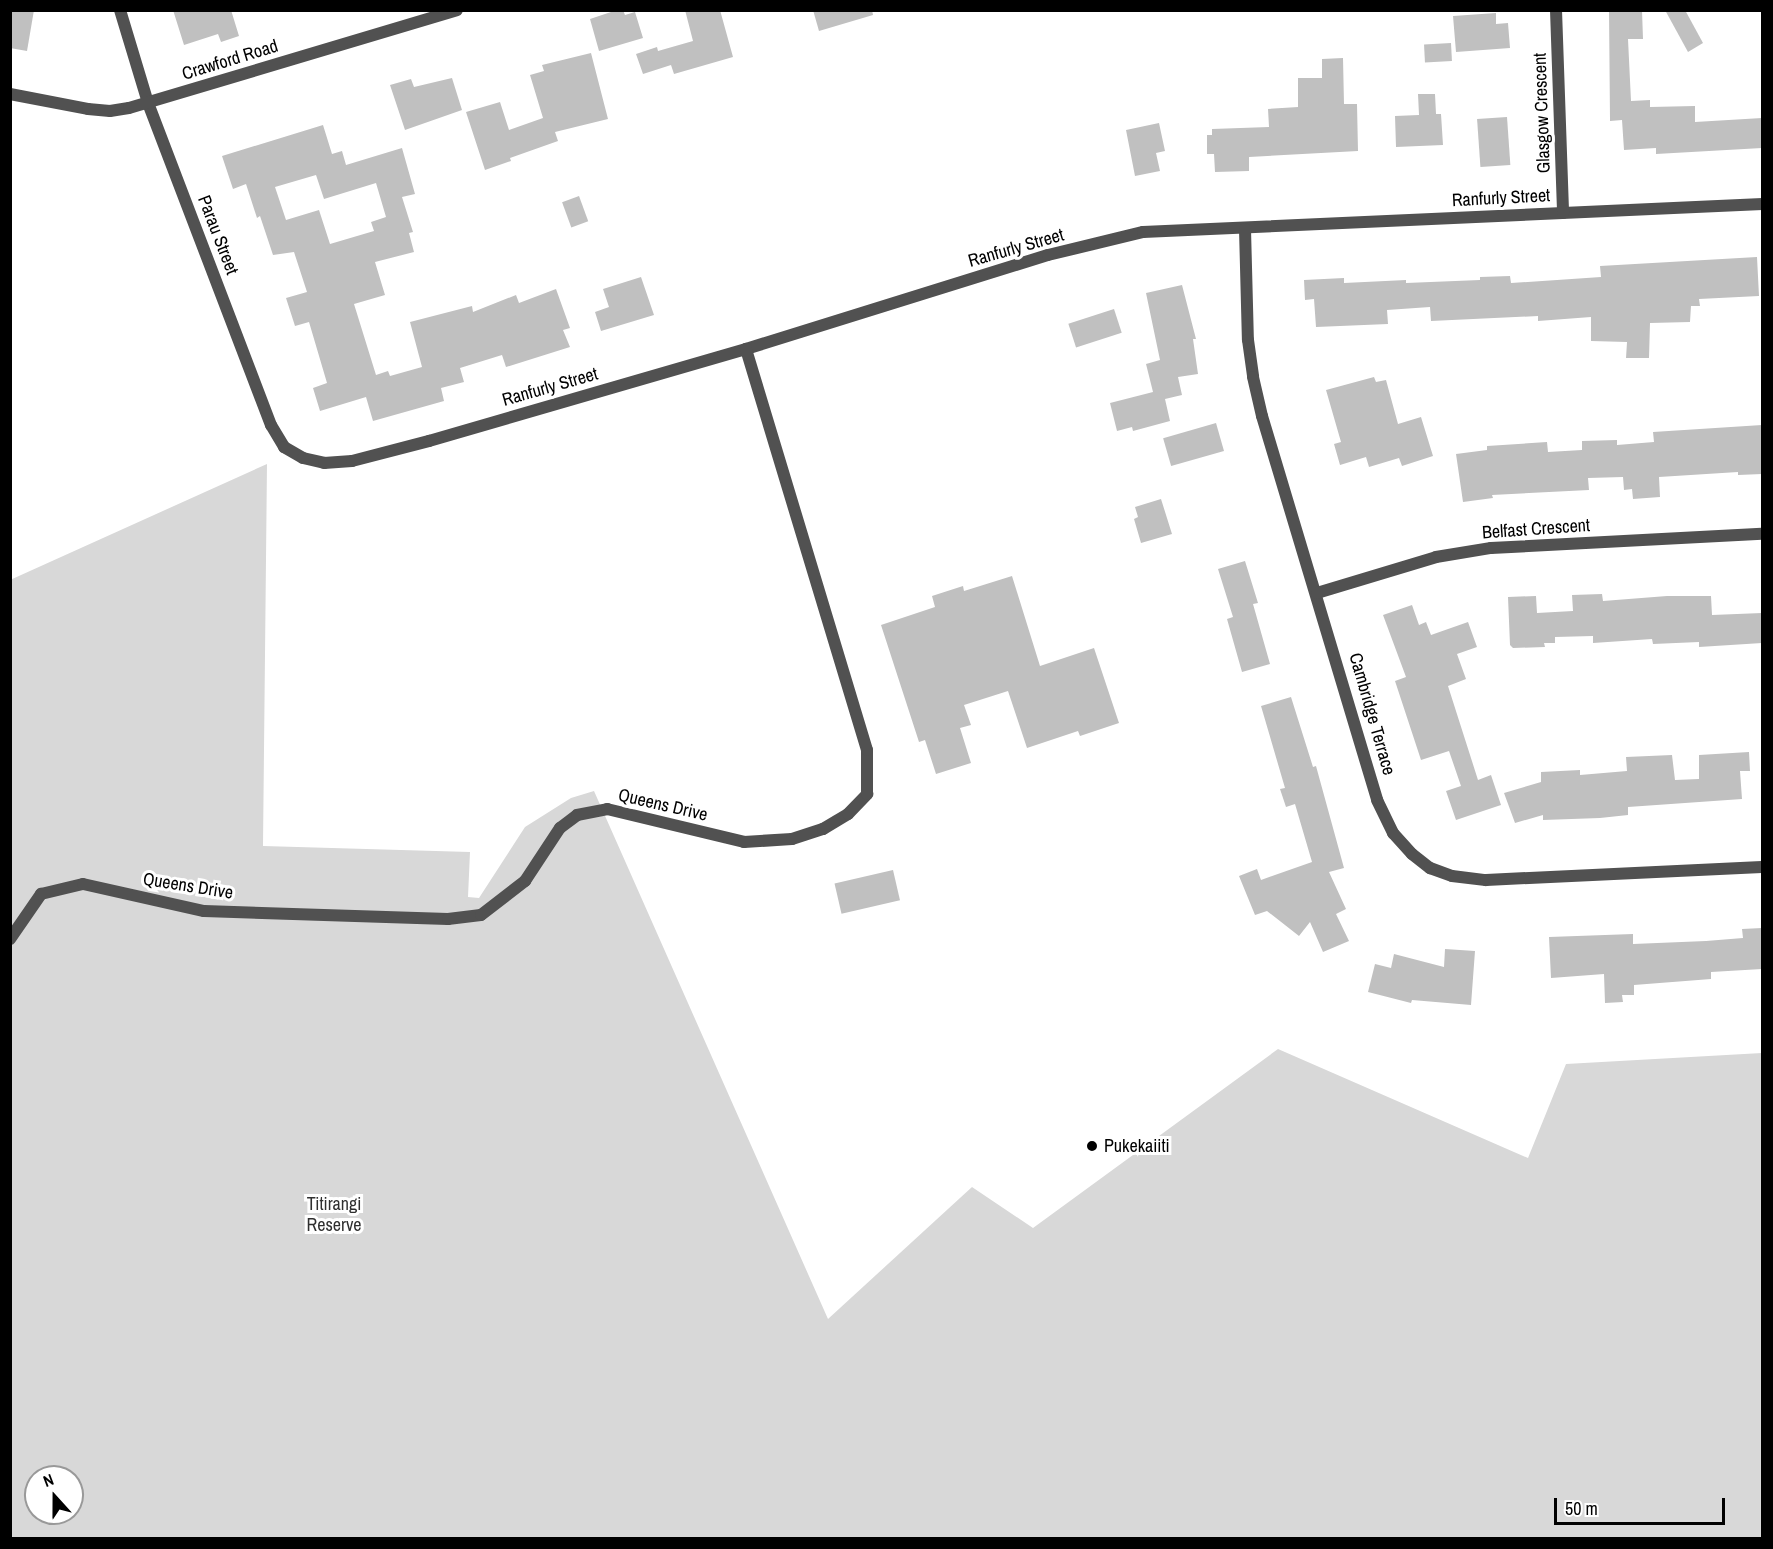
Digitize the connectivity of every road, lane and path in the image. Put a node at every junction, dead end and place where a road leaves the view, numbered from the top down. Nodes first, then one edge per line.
1 (120, 10) edge
2 (457, 10) edge
3 (1557, 10) edge
4 (10, 94) edge
5 (148, 103) junction
6 (1762, 204) edge
7 (1563, 213) junction
8 (1245, 229) junction
9 (746, 349) junction
10 (303, 458) joint
11 (1762, 534) edge
12 (1317, 593) junction
13 (1762, 867) edge
14 (10, 939) edge

1 - 5 street, Parau Street
2 - 5 street, Crawford Road
3 - 7 street, Glasgow Crescent
4 - 5 street, Crawford Road
5 - 10 street, Parau Street
6 - 7 street, Ranfurly Street
7 - 8 street, Ranfurly Street
8 - 9 street, Ranfurly Street
8 - 12 street, Cambridge Terrace
9 - 10 street, Ranfurly Street
9 - 14 street, Queens Drive
11 - 12 street, Belfast Crescent
12 - 13 street, Cambridge Terrace

